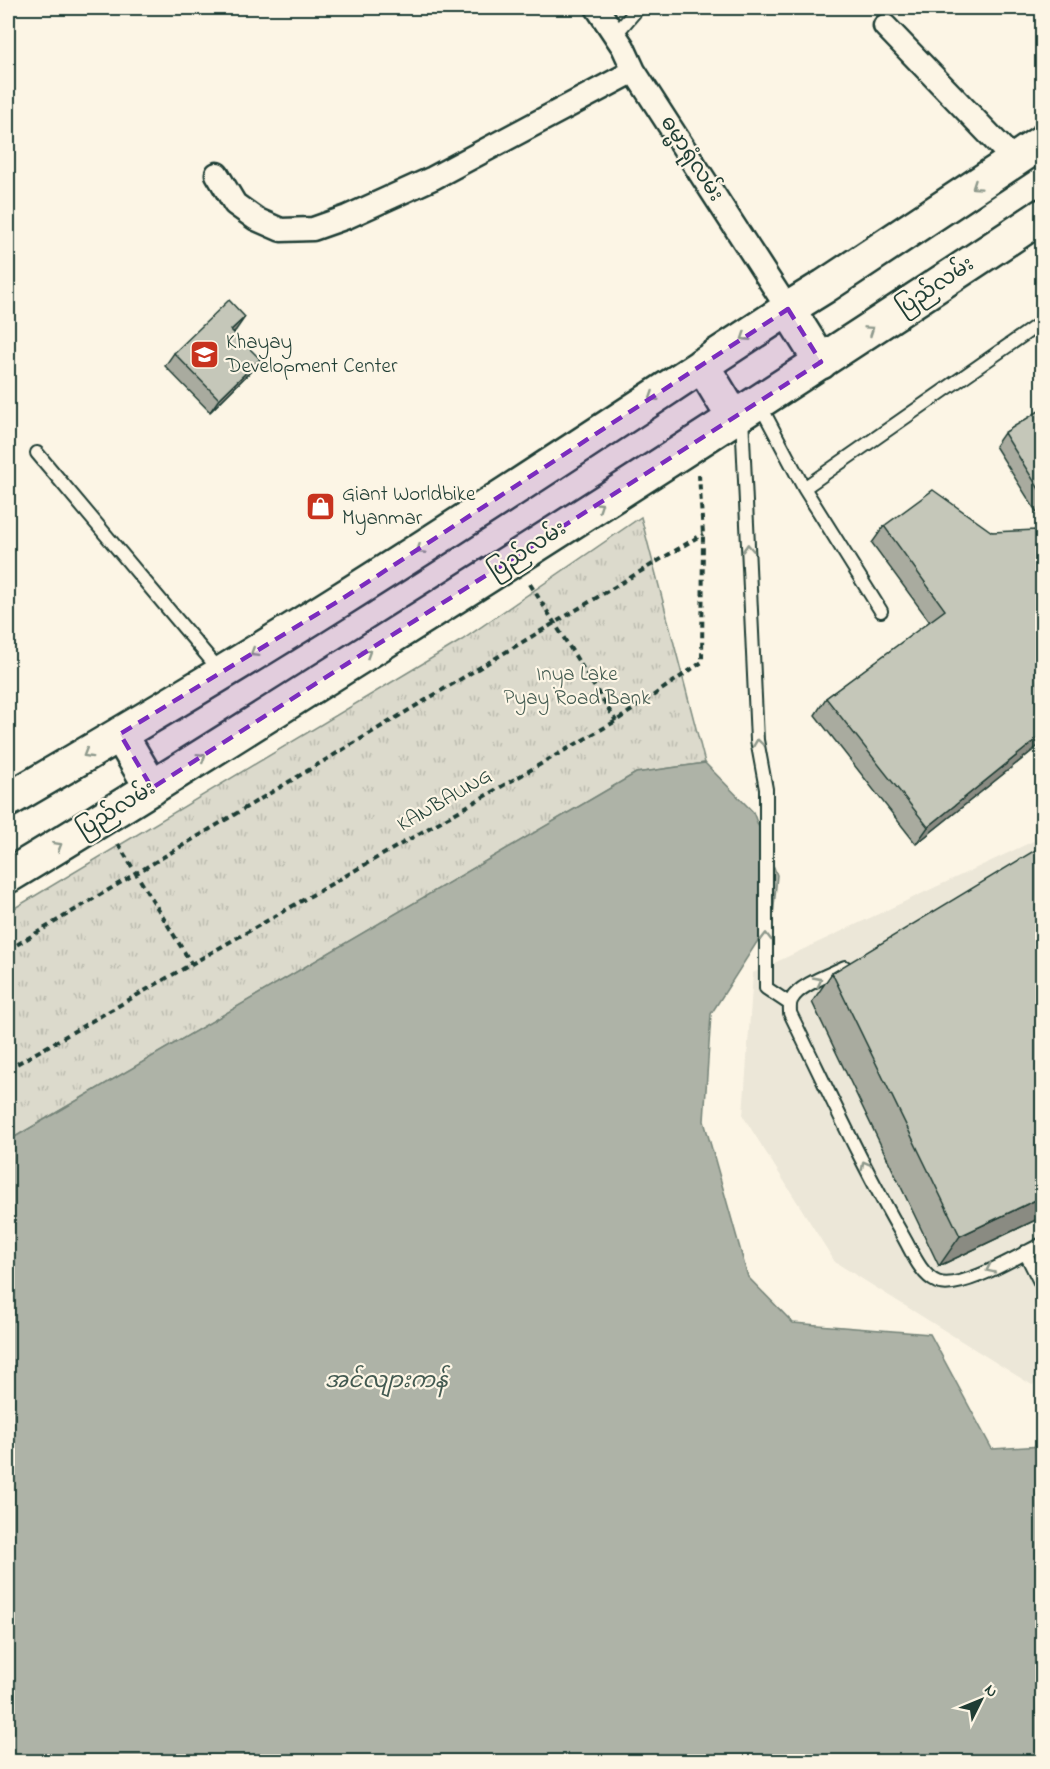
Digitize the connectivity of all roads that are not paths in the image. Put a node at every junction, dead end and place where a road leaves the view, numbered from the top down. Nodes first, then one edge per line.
1 (597, 8) edge
2 (638, 8) edge
3 (885, 26) dead end
4 (615, 35) junction
5 (634, 71) junction
6 (1042, 142) edge
7 (1014, 160) junction
8 (217, 174) dead end
9 (1042, 216) edge
10 (788, 309) junction
11 (1042, 322) edge
12 (821, 362) junction
13 (702, 365) junction
14 (745, 411) junction
15 (37, 453) dead end
16 (804, 488) junction
17 (881, 612) dead end
18 (222, 673) junction
19 (120, 734) junction
20 (152, 788) junction
21 (8, 800) edge
22 (8, 876) edge
23 (851, 963) edge
24 (790, 1004) junction
25 (1042, 1244) edge
26 (1025, 1252) junction
27 (1042, 1286) edge

1 - 4 street, ဓမ္မာရုံလမ်း
2 - 4 lane
3 - 7 street
4 - 5 street, ဓမ္မာရုံလမ်း
5 - 8 street
5 - 10 street, ဓမ္မာရုံလမ်း
6 - 7 highway
7 -> 10 highway
12 -> 9 highway, ပြည်လမ်း
10 - 12 highway
10 -> 13 highway
11 - 16 lane
12 - 14 highway, ပြည်လမ်း
13 - 14 highway
13 -> 18 highway
14 - 16 lane
20 -> 14 highway, ပြည်လမ်း
24 -> 14 lane
15 - 18 lane
16 - 17 lane
18 - 19 highway
19 - 20 highway
19 -> 21 highway
22 -> 20 highway, ပြည်လမ်း
24 -> 23 lane
26 -> 24 lane
25 - 26 lane
26 - 27 lane

